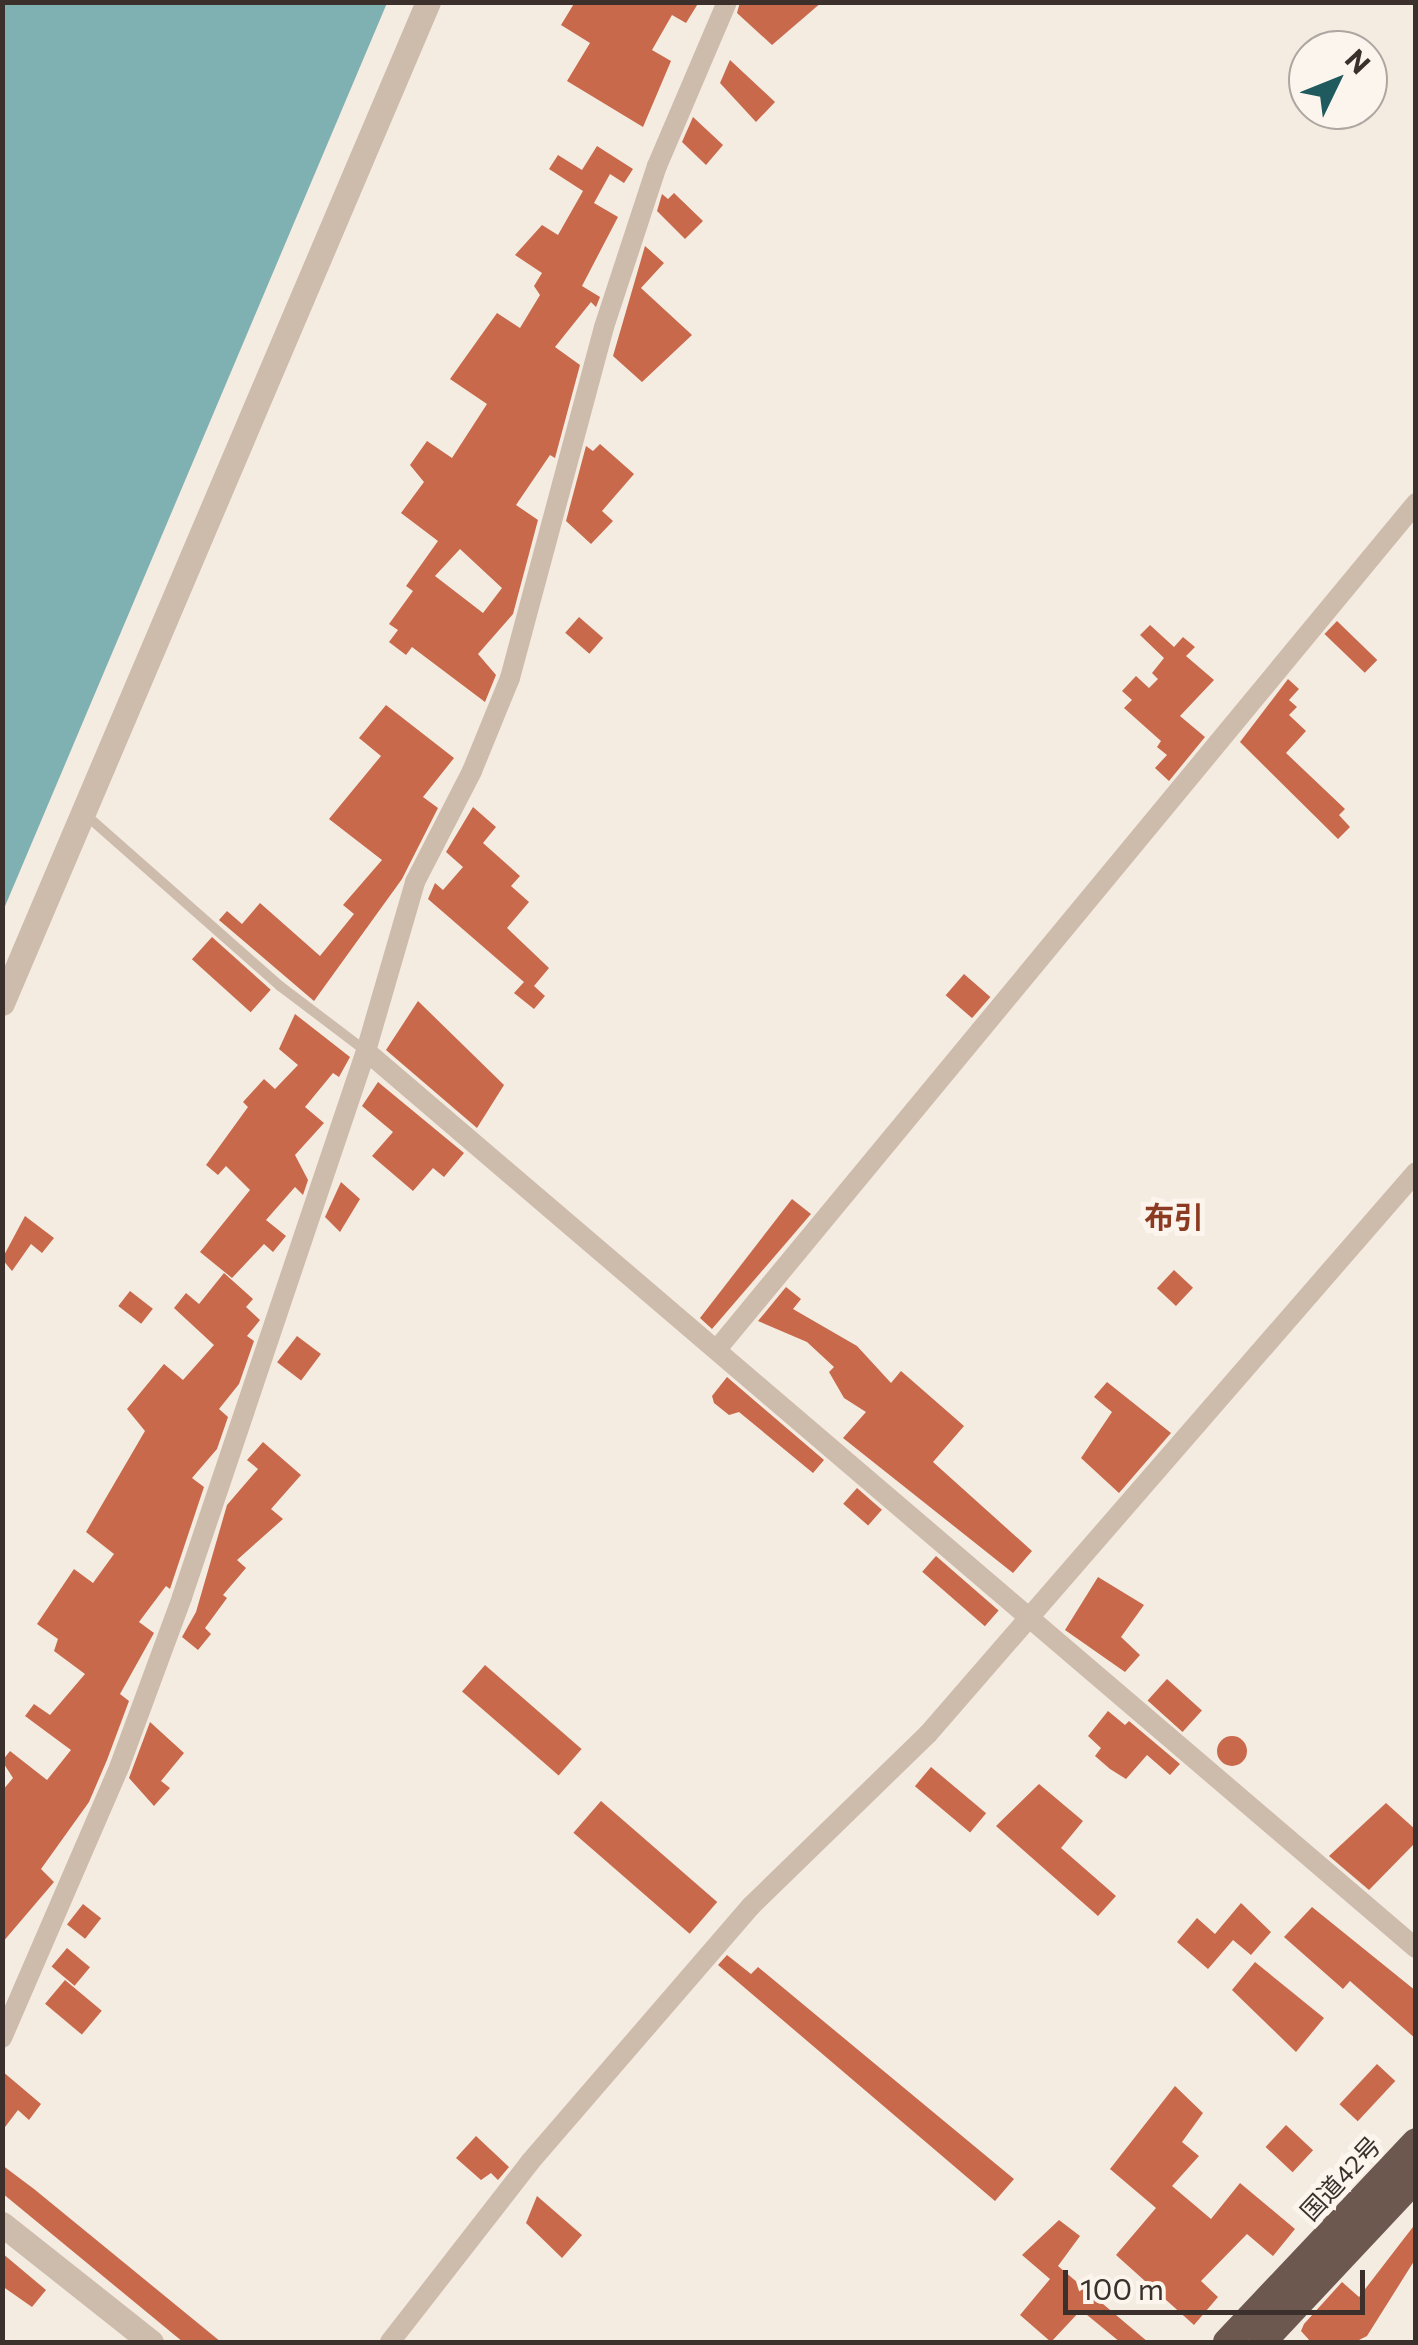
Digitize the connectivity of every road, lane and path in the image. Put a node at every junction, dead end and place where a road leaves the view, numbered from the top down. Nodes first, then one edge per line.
1 (428, 2) edge
2 (728, 2) edge
3 (1416, 503) edge
4 (85, 814) junction
5 (2, 1003) edge
6 (366, 1051) junction
7 (1416, 1172) edge
8 (718, 1348) junction
9 (1028, 1614) junction
10 (1416, 1948) edge
11 (2, 2038) edge
12 (1416, 2142) edge
13 (1416, 2178) edge
14 (2, 2224) edge
15 (151, 2342) edge
16 (390, 2342) edge
17 (1227, 2342) edge
18 (1262, 2342) edge

1 - 4 street
2 - 6 street
3 - 8 street
4 - 5 street
4 - 6 lane
6 - 8 street
6 - 11 street
7 - 9 street
8 - 9 street
9 - 10 street
9 - 16 street
12 - 17 highway, 国道42号
13 - 18 highway
14 - 15 street

